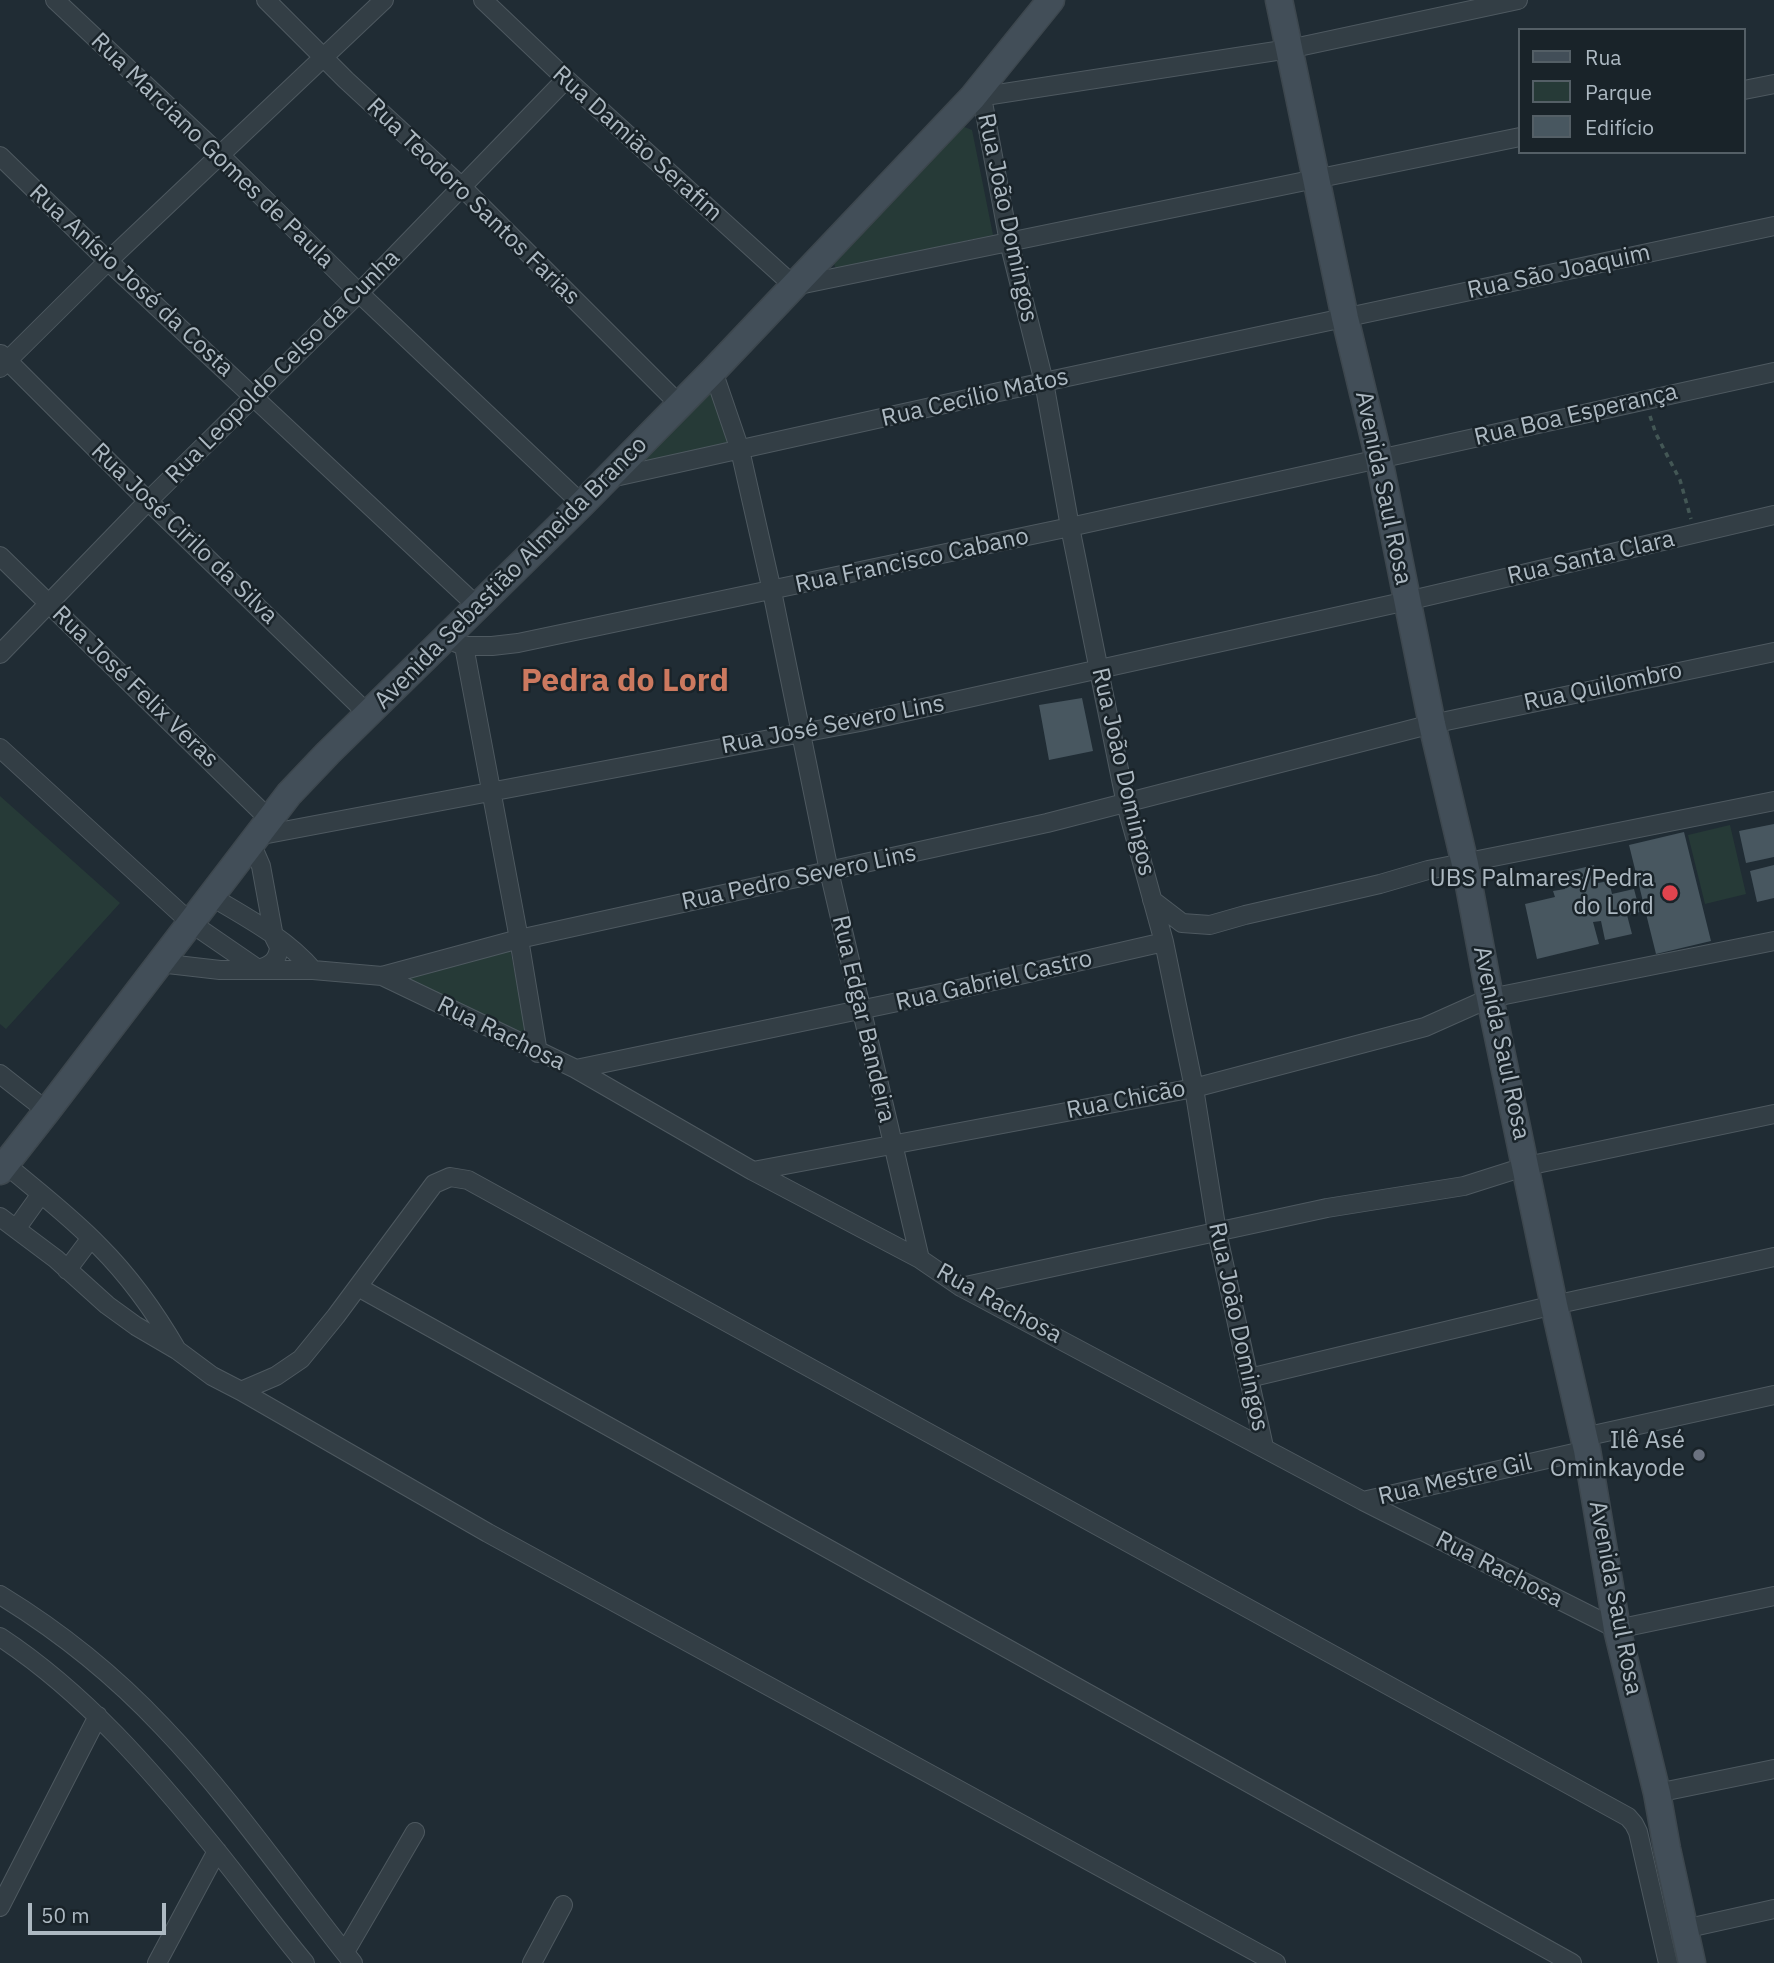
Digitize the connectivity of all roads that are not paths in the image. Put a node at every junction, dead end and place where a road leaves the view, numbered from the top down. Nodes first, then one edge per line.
1 (55, 0) edge
2 (266, 0) edge
3 (384, 0) edge
4 (483, 0) edge
5 (1051, 0) edge
6 (1279, 0) edge
7 (1518, 0) edge
8 (1289, 49) junction
9 (323, 58) junction
10 (566, 79) junction
11 (1774, 84) edge
12 (1746, 90) edge
13 (977, 98) junction
14 (1518, 137) edge
15 (219, 154) junction
16 (0, 156) edge
17 (1316, 179) junction
18 (462, 187) junction
19 (1774, 226) edge
20 (1009, 242) junction
21 (108, 261) junction
22 (794, 286) junction
23 (359, 293) junction
24 (1345, 318) junction
25 (3, 361) edge
26 (713, 371) junction
27 (1774, 372) edge
28 (1044, 382) junction
29 (254, 398) junction
30 (679, 404) junction
31 (740, 450) junction
32 (1379, 459) junction
33 (606, 479) junction
34 (148, 501) junction
35 (582, 504) junction
36 (1774, 516) edge
37 (1070, 527) junction
38 (0, 556) edge
39 (772, 591) junction
40 (1407, 601) junction
41 (49, 604) junction
42 (477, 606) junction
43 (454, 642) junction
44 (1774, 652) edge
45 (0, 654) edge
46 (1099, 669) junction
47 (368, 714) junction
48 (1432, 724) junction
49 (801, 732) junction
50 (0, 748) edge
51 (492, 792) junction
52 (1774, 801) edge
53 (1126, 804) junction
54 (259, 833) junction
55 (1465, 864) junction
56 (829, 871) junction
57 (212, 897) junction
58 (1152, 900) junction
59 (191, 923) junction
60 (274, 937) junction
61 (519, 939) junction
62 (1774, 941) edge
63 (1164, 942) junction
64 (159, 963) junction
65 (258, 970) junction
66 (313, 970) junction
67 (382, 976) junction
68 (1490, 998) junction
69 (862, 1010) junction
70 (538, 1053) junction
71 (576, 1069) junction
72 (0, 1074) edge
73 (1194, 1088) junction
74 (47, 1111) junction
75 (1774, 1114) edge
76 (892, 1144) junction
77 (1527, 1166) junction
78 (3, 1167) edge
79 (753, 1171) junction
80 (41, 1194) junction
81 (0, 1217) edge
82 (16, 1229) junction
83 (1217, 1231) junction
84 (91, 1238) junction
85 (1774, 1257) edge
86 (919, 1259) junction
87 (67, 1270) junction
88 (358, 1287) junction
89 (961, 1287) junction
90 (1554, 1305) junction
91 (177, 1350) junction
92 (1250, 1378) junction
93 (241, 1391) junction
94 (1774, 1395) edge
95 (1586, 1444) junction
96 (1264, 1447) junction
97 (1363, 1501) junction
98 (0, 1595) edge
99 (1774, 1596) edge
100 (1617, 1629) junction
101 (0, 1637) edge
102 (98, 1716) junction
103 (1774, 1769) edge
104 (1657, 1793) junction
105 (415, 1832) dead end
106 (217, 1851) junction
107 (563, 1905) dead end
108 (0, 1907) edge
109 (1774, 1909) edge
110 (1684, 1929) junction
111 (349, 1958) edge
112 (158, 1963) edge
113 (305, 1963) edge
114 (532, 1963) edge
115 (1276, 1963) edge
116 (1572, 1963) edge
117 (1668, 1963) edge
118 (1692, 1963) edge

1 - 15 street, Rua Marciano Gomes de Paula
2 - 9 street, Rua Teodoro Santos Farias
3 - 9 street
4 - 10 street, Rua Damião Serafim
5 - 13 street, Avenida Sebastião Almeida Branco
6 - 8 street, Avenida Saul Rosa
7 - 8 street
8 - 13 street
8 - 17 street, Avenida Saul Rosa
9 - 15 street
9 - 18 street, Rua Teodoro Santos Farias
10 - 18 street, Rua Leopoldo Celso da Cunha
10 - 22 street, Rua Damião Serafim
11 - 12 street
13 - 20 street, Rua João Domingos
13 - 22 street, Avenida Sebastião Almeida Branco
14 - 17 street
15 - 21 street
15 - 23 street, Rua Marciano Gomes de Paula
16 - 21 street, Rua Anísio José da Costa
17 - 20 street
17 - 24 street, Avenida Saul Rosa
18 - 23 street, Rua Leopoldo Celso da Cunha
18 - 30 street, Rua Teodoro Santos Farias
19 - 24 street, Rua São Joaquim
20 - 22 street
20 - 28 street, Rua João Domingos
21 - 25 street
21 - 29 street, Rua Anísio José da Costa
22 - 26 street, Avenida Sebastião Almeida Branco
23 - 29 street, Rua Leopoldo Celso da Cunha
23 - 35 street, Rua Marciano Gomes de Paula
24 - 28 street, Rua Cecílio Matos
24 - 32 street, Avenida Saul Rosa
25 - 34 street, Rua José Cirilo da Silva
26 - 30 street, Avenida Sebastião Almeida Branco
26 - 31 street, Rua Edgar Bandeira
27 - 32 street, Rua Boa Esperança
28 - 31 street, Rua Cecílio Matos
28 - 37 street, Rua João Domingos
29 - 34 street, Rua Leopoldo Celso da Cunha
29 - 42 street, Rua Anísio José da Costa
30 - 33 street, Avenida Sebastião Almeida Branco
31 - 33 street, Rua Cecílio Matos
31 - 39 street, Rua Edgar Bandeira
32 - 37 street, Rua Francisco Cabano
32 - 40 street, Avenida Saul Rosa
33 - 35 street, Avenida Sebastião Almeida Branco
34 - 41 street, Rua Leopoldo Celso da Cunha
34 - 47 street, Rua José Cirilo da Silva
35 - 42 street, Avenida Sebastião Almeida Branco
36 - 40 street, Rua Santa Clara
37 - 39 street, Rua Francisco Cabano
37 - 46 street, Rua João Domingos
38 - 41 street, Rua José Felix Veras
39 - 43 street, Rua Francisco Cabano
39 - 49 street, Rua Edgar Bandeira
40 - 46 street, Rua José Severo Lins
40 - 48 street, Avenida Saul Rosa
41 - 45 street, Rua Leopoldo Celso da Cunha
41 - 54 street, Rua José Felix Veras
42 - 43 street, Avenida Sebastião Almeida Branco
43 - 47 street, Avenida Sebastião Almeida Branco
43 - 51 street
44 - 48 street, Rua Quilombro
46 - 49 street, Rua José Severo Lins
46 - 53 street, Rua João Domingos
47 - 54 street, Avenida Sebastião Almeida Branco
48 - 53 street, Rua Pedro Severo Lins
48 - 55 street, Avenida Saul Rosa
49 - 51 street, Rua José Severo Lins
49 - 56 street, Rua Edgar Bandeira
50 - 59 street
51 - 54 street, Rua José Severo Lins
51 - 61 street
52 - 55 street
53 - 56 street, Rua Pedro Severo Lins
53 - 58 street, Rua João Domingos
54 - 57 street, Avenida Sebastião Almeida Branco
54 - 60 street
55 - 58 street
55 - 68 street, Avenida Saul Rosa
56 - 61 street, Rua Pedro Severo Lins
56 - 69 street, Rua Edgar Bandeira
57 - 59 street, Avenida Sebastião Almeida Branco
57 - 60 street
58 - 63 street, Rua João Domingos
59 - 64 street, Avenida Sebastião Almeida Branco
59 - 65 street
60 - 65 street
60 - 66 street
61 - 67 street, Rua Pedro Severo Lins
61 - 70 street
62 - 68 street, Rua Chicão
63 - 69 street, Rua Gabriel Castro
63 - 73 street, Rua João Domingos
64 - 65 street, Rua Pedro Severo Lins
64 - 74 street, Avenida Sebastião Almeida Branco
65 - 66 street, Rua Pedro Severo Lins
66 - 67 street, Rua Pedro Severo Lins
67 - 70 street, Rua Rachosa
68 - 73 street, Rua Chicão
68 - 77 street, Avenida Saul Rosa
69 - 71 street, Rua Gabriel Castro
69 - 76 street, Rua Edgar Bandeira
70 - 71 street, Rua Rachosa
71 - 79 street, Rua Rachosa
72 - 74 street
73 - 76 street, Rua Chicão
73 - 83 street, Rua João Domingos
74 - 78 street, Avenida Sebastião Almeida Branco
75 - 77 street
76 - 79 street, Rua Chicão
76 - 86 street, Rua Edgar Bandeira
77 - 83 street
77 - 90 street, Avenida Saul Rosa
78 - 80 street
79 - 86 street, Rua Rachosa
80 - 82 street
80 - 84 street
81 - 82 street
82 - 87 street
83 - 89 street
83 - 92 street, Rua João Domingos
84 - 87 street
84 - 91 street
85 - 90 street
86 - 89 street, Rua Rachosa
87 - 91 street
88 - 93 street
88 - 116 street
88 - 117 street
89 - 96 street, Rua Rachosa
90 - 92 street
90 - 95 street, Avenida Saul Rosa
91 - 93 street
92 - 96 street, Rua João Domingos
93 - 115 street
94 - 95 street, Rua Mestre Gil
95 - 97 street, Rua Mestre Gil
95 - 100 street, Avenida Saul Rosa
96 - 97 street, Rua Rachosa
97 - 100 street, Rua Rachosa
98 - 111 street
99 - 100 street
100 - 104 street, Avenida Saul Rosa
101 - 102 street
102 - 106 street
102 - 108 street
103 - 104 street
104 - 110 street, Avenida Saul Rosa
105 - 111 street
106 - 112 street
106 - 113 street
107 - 114 street
109 - 110 street
110 - 118 street, Avenida Saul Rosa

